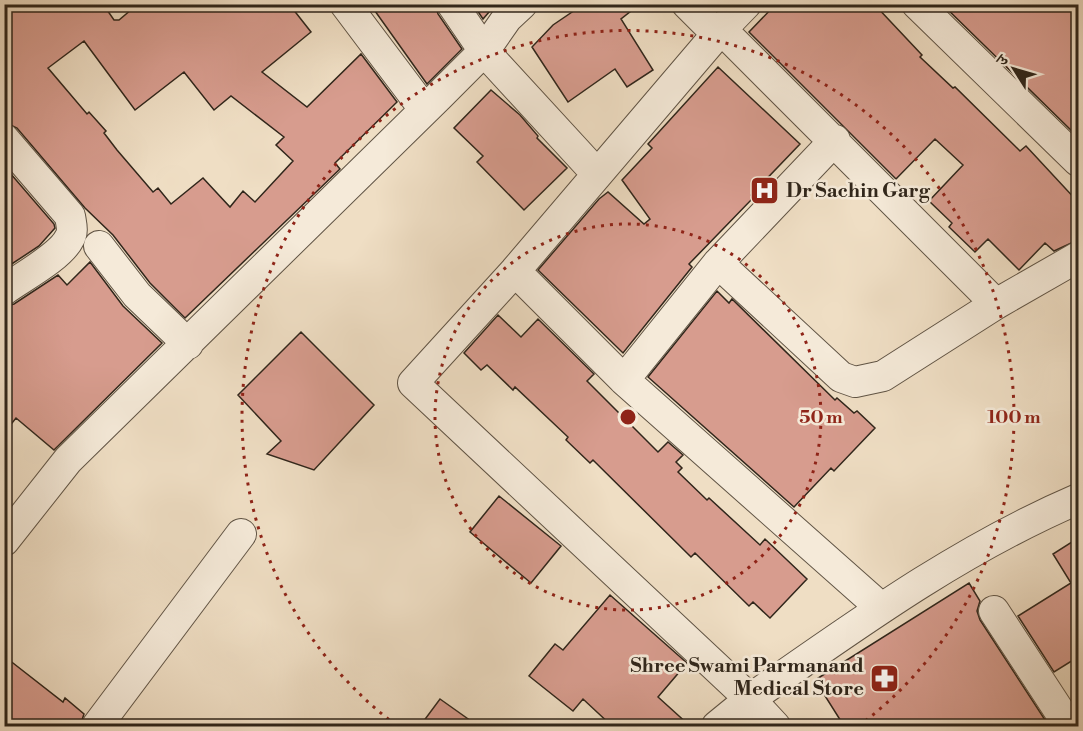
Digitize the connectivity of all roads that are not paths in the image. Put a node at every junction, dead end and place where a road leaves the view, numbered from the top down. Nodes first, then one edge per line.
1 (345, 4) edge
2 (452, 4) edge
3 (522, 4) edge
4 (687, 4) edge
5 (746, 4) edge
6 (916, 4) edge
7 (717, 34) junction
8 (484, 51) junction
9 (424, 110) junction
10 (4, 139) edge
11 (835, 140) junction
12 (1078, 161) edge
13 (597, 174) junction
14 (99, 246) dead end
15 (1078, 257) edge
16 (718, 263) junction
17 (515, 271) junction
18 (4, 290) edge
19 (996, 304) junction
20 (188, 344) junction
21 (624, 380) junction
22 (1078, 499) edge
23 (241, 534) dead end
24 (4, 541) edge
25 (880, 607) junction
26 (994, 611) dead end
27 (750, 699) junction
28 (97, 726) edge
29 (717, 726) edge
30 (775, 726) edge
31 (1069, 726) edge

1 - 9 street
2 - 8 street
3 - 8 street
4 - 7 street
5 - 7 street
6 - 12 street
7 - 11 street
7 - 13 street
8 - 9 street
8 - 13 street
9 - 20 street
10 - 18 street
11 - 16 street
11 - 19 street
13 - 17 street
14 - 20 street
15 - 19 street
16 - 19 street
16 - 21 street
17 - 21 street
17 - 27 street
20 - 24 street
21 - 25 street
22 - 25 street
23 - 28 street
25 - 27 street
26 - 31 street
27 - 29 street
27 - 30 street

